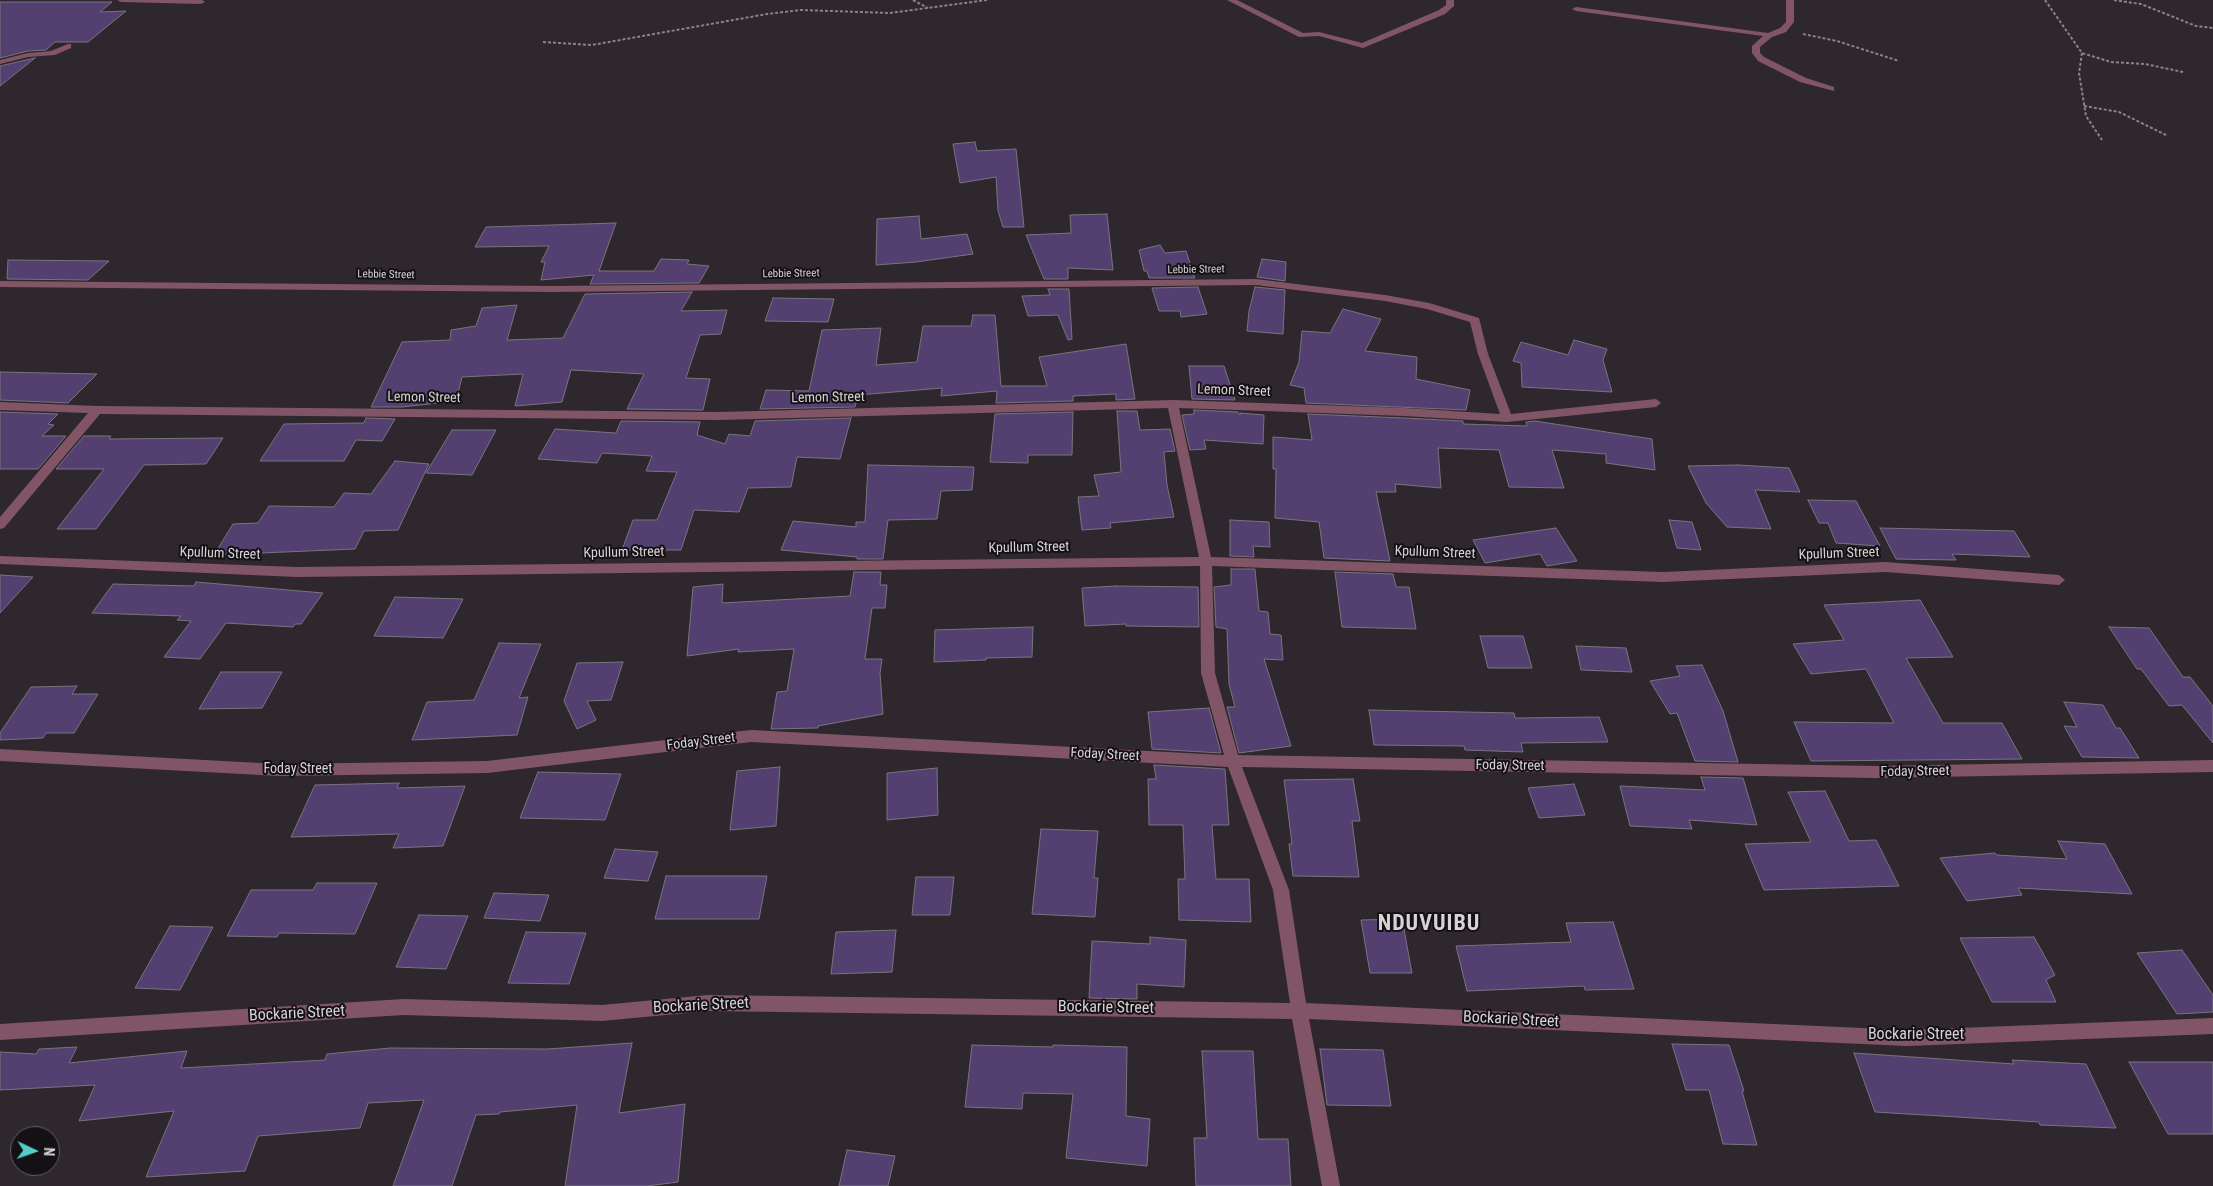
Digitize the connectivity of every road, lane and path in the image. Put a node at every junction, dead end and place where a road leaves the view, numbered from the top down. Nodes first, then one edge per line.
1 (121, 0) edge
2 (913, 0) edge
3 (987, 0) edge
4 (1231, 0) edge
5 (1450, 0) edge
6 (1790, 0) edge
7 (2045, 0) edge
8 (2114, 0) edge
9 (201, 2) dead end
10 (928, 8) junction
11 (1576, 9) dead end
12 (1785, 27) junction
13 (2213, 28) edge
14 (1769, 35) junction
15 (543, 42) dead end
16 (68, 46) dead end
17 (2082, 53) junction
18 (1898, 61) dead end
19 (0, 62) edge
20 (2183, 72) dead end
21 (1831, 90) dead end
22 (2084, 106) junction
23 (2166, 135) dead end
24 (2102, 140) dead end
25 (0, 284) edge
26 (1656, 403) dead end
27 (1173, 404) junction
28 (0, 406) edge
29 (97, 410) junction
30 (1508, 418) junction
31 (0, 525) edge
32 (0, 560) edge
33 (1206, 561) junction
34 (2059, 580) dead end
35 (0, 755) edge
36 (1233, 761) junction
37 (2213, 766) edge
38 (1298, 1010) junction
39 (2213, 1026) edge
40 (0, 1032) edge
41 (1331, 1186) edge

1 - 9 street
2 - 10 path
3 - 10 path
4 - 5 street
6 - 12 street
7 - 17 path
8 - 13 path
10 - 15 path
11 - 14 street
12 - 14 street
12 - 18 path
14 - 21 street
16 - 19 street
17 - 20 path
17 - 22 path
22 - 23 path
22 - 24 path
25 - 30 street, Lebbie Street
26 - 30 street, Lemon Street
27 - 29 street, Lemon Street
27 - 30 street, Lemon Street
27 - 33 street
28 - 29 street, Lemon Street
29 - 31 street
32 - 33 street, Kpullum Street
33 - 34 street, Kpullum Street
33 - 36 street
35 - 36 street, Foday Street
36 - 37 street, Foday Street
36 - 38 street
38 - 39 street, Bockarie Street
38 - 40 street, Bockarie Street
38 - 41 street

